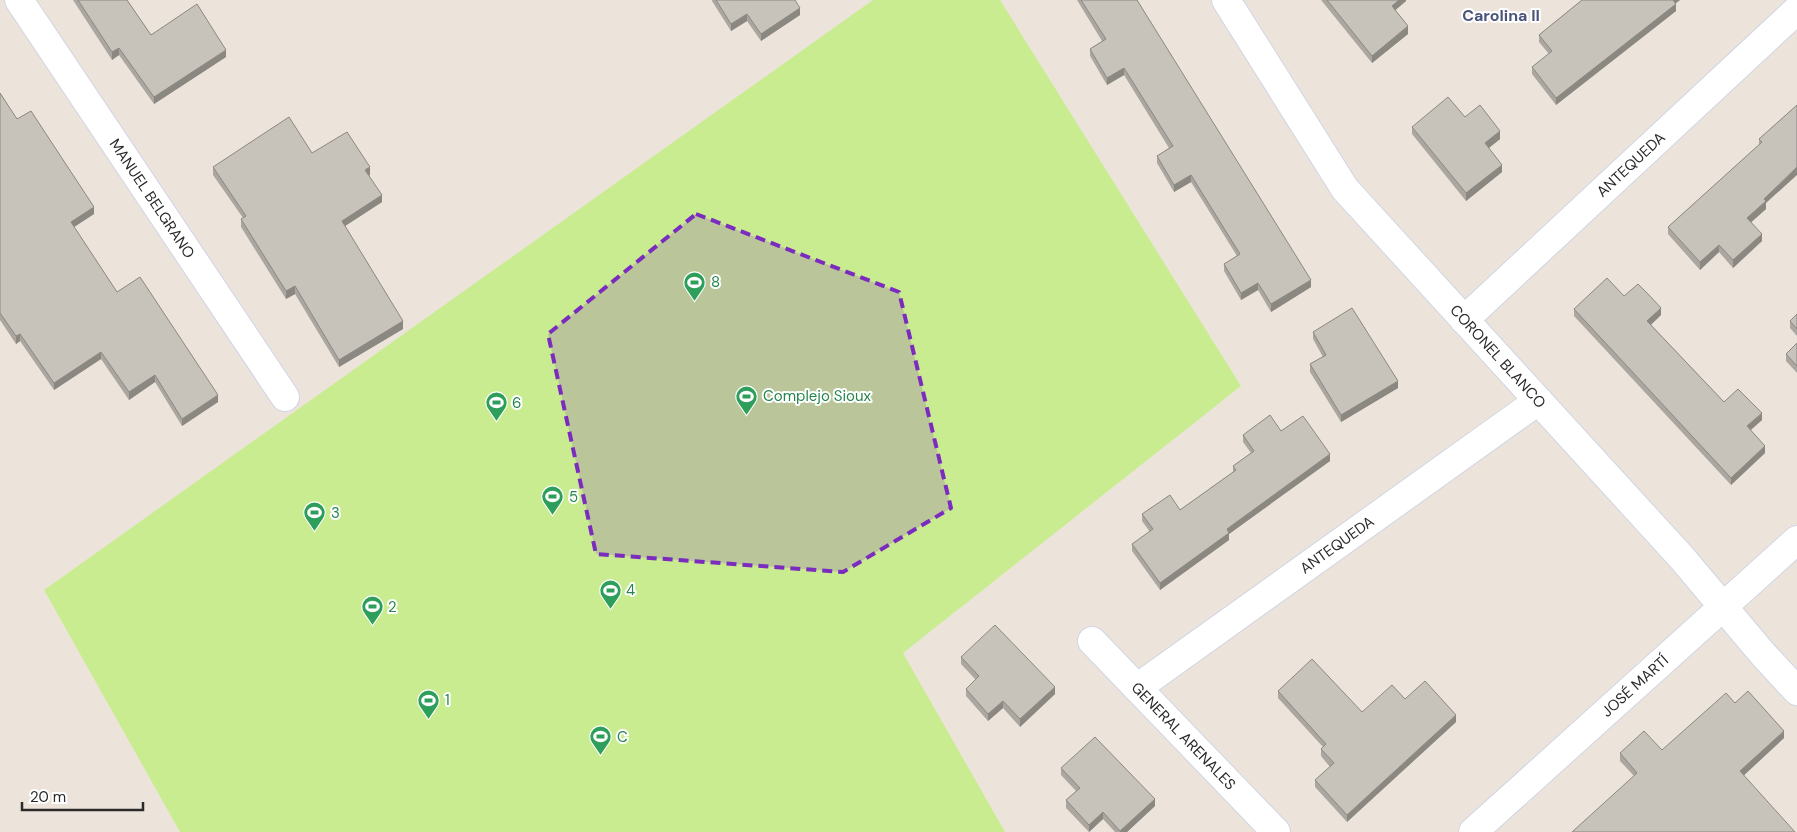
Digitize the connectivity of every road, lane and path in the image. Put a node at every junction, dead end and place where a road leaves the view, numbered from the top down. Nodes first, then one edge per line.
1 (19, 0) edge
2 (1226, 0) edge
3 (1797, 10) edge
4 (1464, 320) junction
5 (285, 397) dead end
6 (1538, 401) junction
7 (1797, 540) edge
8 (1723, 607) junction
9 (1092, 640) dead end
10 (1137, 688) junction
11 (1797, 691) edge
12 (1276, 832) edge
13 (1473, 832) edge

1 - 5 street, MANUEL BELGRANO
2 - 4 street, CORONEL BLANCO
3 - 4 street, ANTEQUEDA
4 - 6 street, CORONEL BLANCO
6 - 8 street, CORONEL BLANCO
6 - 10 street, ANTEQUEDA
7 - 8 street, JOSÉ MARTÍ
8 - 11 street, CORONEL BLANCO
8 - 13 street, JOSÉ MARTÍ
9 - 10 street, GENERAL ARENALES
10 - 12 street, GENERAL ARENALES

